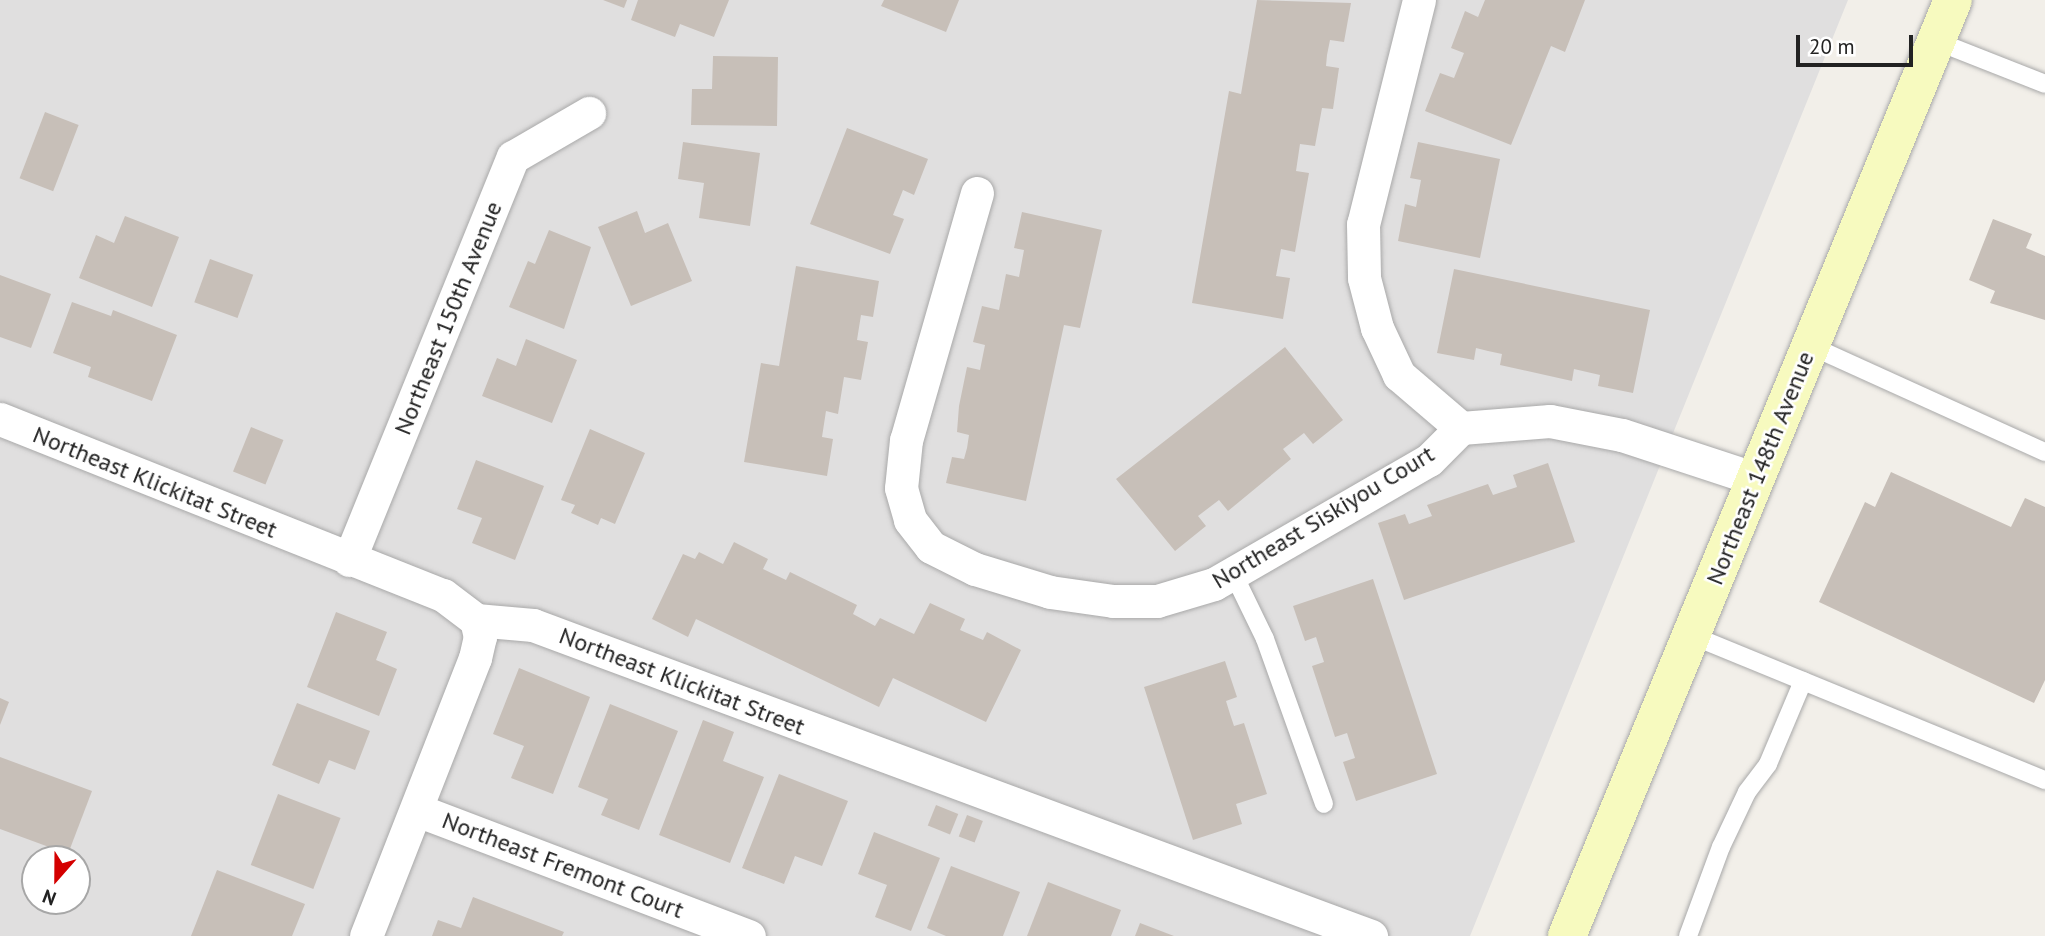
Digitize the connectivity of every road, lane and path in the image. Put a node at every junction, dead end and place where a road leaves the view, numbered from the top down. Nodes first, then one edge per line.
1 (1419, 0) edge
2 (1953, 0) edge
3 (1936, 41) junction
4 (2045, 84) edge
5 (589, 113) dead end
6 (977, 193) dead end
7 (1811, 346) junction
8 (0, 419) edge
9 (1461, 428) junction
10 (2045, 452) edge
11 (1756, 479) junction
12 (349, 560) junction
13 (1233, 573) junction
14 (476, 620) junction
15 (1691, 635) junction
16 (1803, 681) junction
17 (2045, 780) edge
18 (1324, 804) dead end
19 (417, 810) junction
20 (366, 936) edge
21 (749, 936) edge
22 (1371, 936) edge
23 (1567, 936) edge
24 (1688, 936) edge

1 - 9 street
2 - 3 main road, Northeast 148th Avenue
3 - 4 lane
3 - 7 main road, Northeast 148th Avenue
5 - 12 street, Northeast 150th Avenue
6 - 13 street, Northeast Siskiyou Court
7 - 10 lane
7 - 11 main road, Northeast 148th Avenue
8 - 12 street, Northeast Klickitat Street
9 - 11 street
9 - 13 street, Northeast Siskiyou Court
11 - 15 main road, Northeast 148th Avenue
12 - 14 street, Northeast Klickitat Street
13 - 18 lane
14 - 19 street
14 - 22 street, Northeast Klickitat Street
15 - 16 lane
15 - 23 main road, Northeast 148th Avenue
16 - 17 lane
16 - 24 lane
19 - 20 street
19 - 21 street, Northeast Fremont Court

